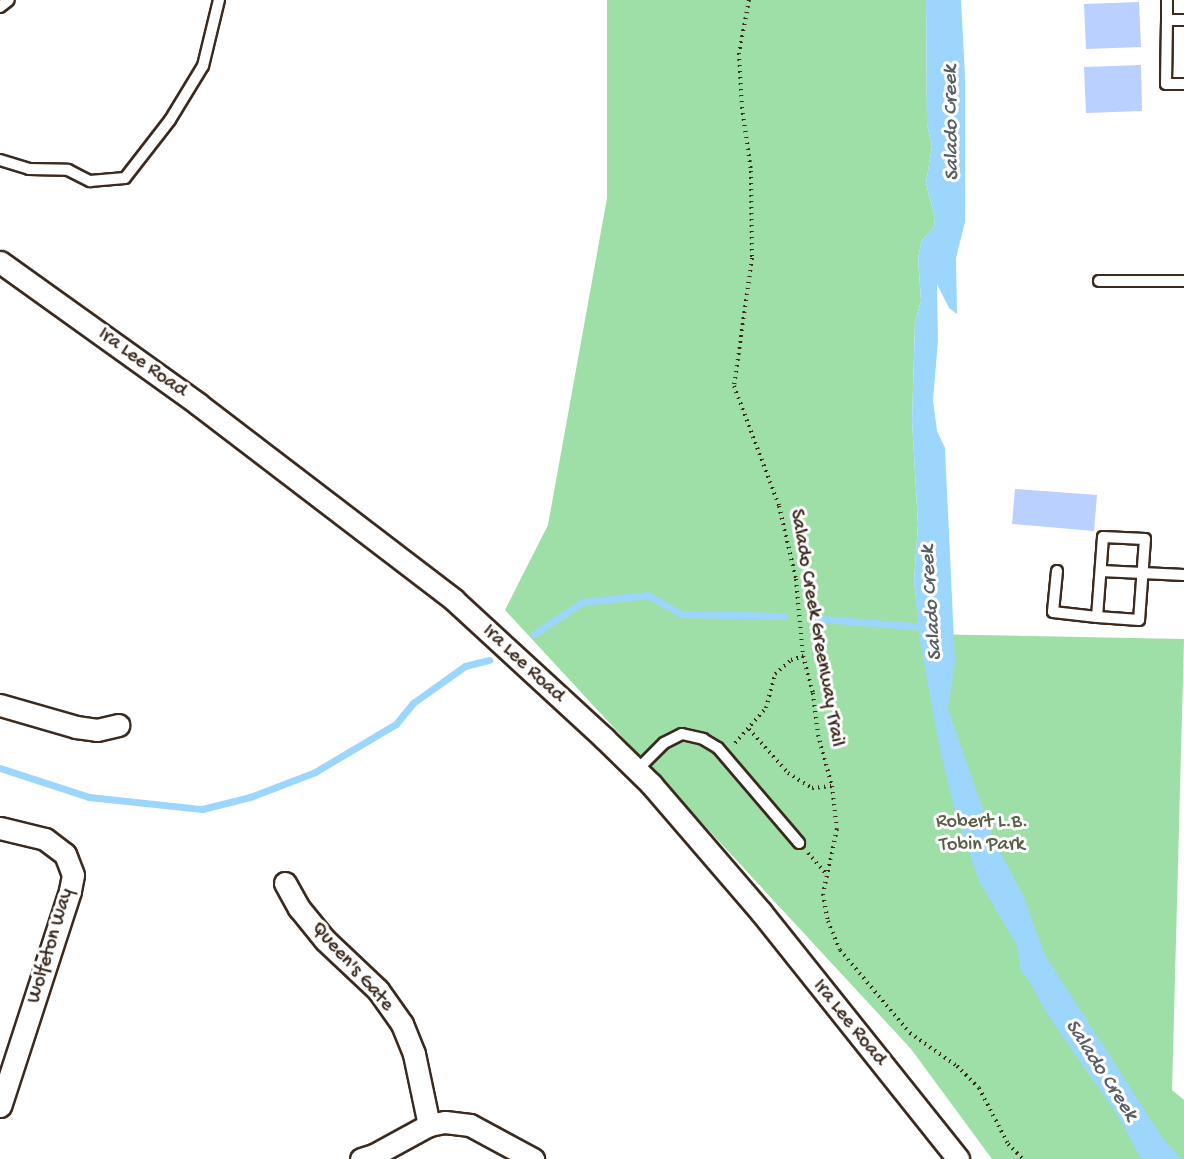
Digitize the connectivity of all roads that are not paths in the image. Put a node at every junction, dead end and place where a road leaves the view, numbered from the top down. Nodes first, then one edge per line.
1 (9, 0) edge
2 (219, 0) edge
3 (1167, 0) edge
4 (0, 7) edge
5 (1167, 20) junction
6 (1184, 21) edge
7 (1184, 84) edge
8 (0, 160) edge
9 (0, 262) edge
10 (1099, 280) dead end
11 (1184, 281) edge
12 (1057, 571) dead end
13 (1101, 572) junction
14 (1142, 573) junction
15 (1184, 575) edge
16 (1098, 617) junction
17 (0, 705) edge
18 (118, 725) dead end
19 (637, 770) junction
20 (0, 828) edge
21 (799, 843) road end
22 (285, 884) dead end
23 (0, 1106) edge
24 (429, 1125) junction
25 (361, 1159) edge
26 (532, 1159) edge
27 (958, 1159) edge

1 - 4 lane
2 - 8 lane
3 - 5 lane
5 - 6 lane
5 - 7 lane
9 - 19 street, Ira Lee Road
10 - 11 lane
12 - 16 lane
13 - 14 lane
13 - 14 lane
13 - 16 lane
14 - 15 lane
14 - 16 lane
17 - 18 street
19 - 21 lane
19 - 27 street, Ira Lee Road
20 - 23 street, Wolfeton Way
22 - 24 street, Queen's Gate
24 - 25 street
24 - 26 street

